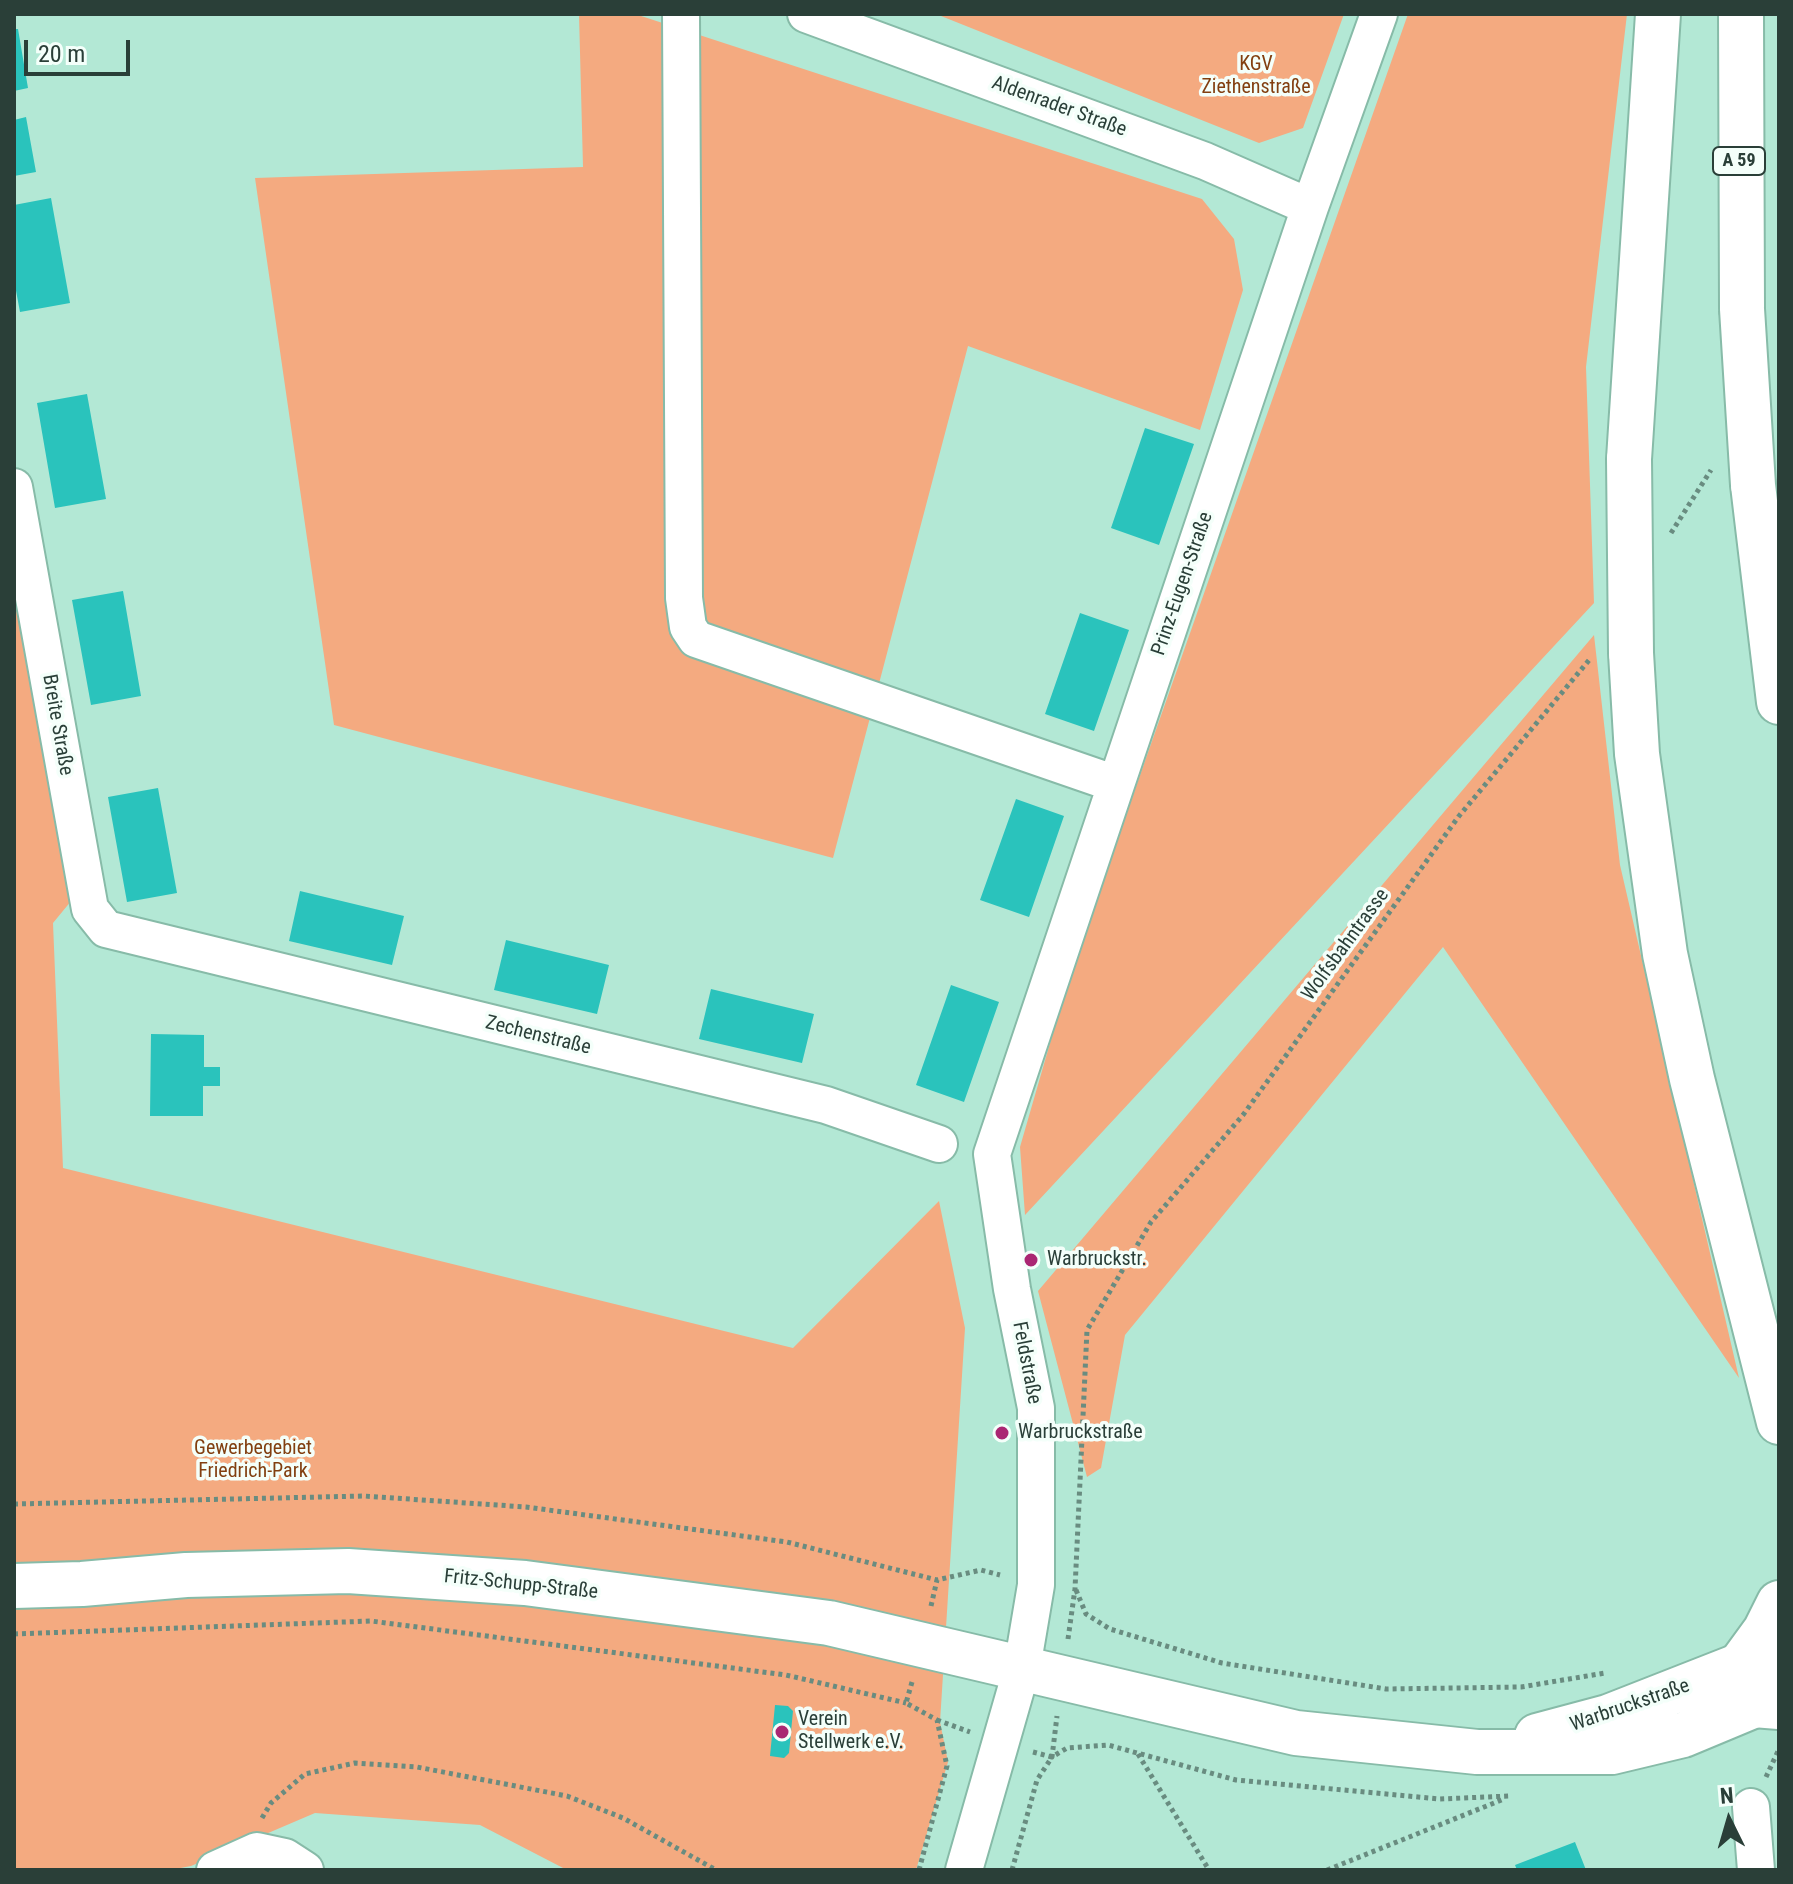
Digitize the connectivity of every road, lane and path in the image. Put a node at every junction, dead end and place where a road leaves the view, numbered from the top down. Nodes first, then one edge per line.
1 (681, 14) edge
2 (806, 14) edge
3 (1379, 14) edge
4 (1658, 14) edge
5 (1741, 14) edge
6 (1310, 207) junction
7 (1712, 469) dead end
8 (14, 487) edge
9 (1663, 546) dead end
10 (1613, 651) junction
11 (1779, 702) edge
12 (1116, 784) junction
13 (133, 938) joint
14 (939, 1144) dead end
15 (992, 1154) joint
16 (1758, 1327) junction
17 (1779, 1374) edge
18 (1779, 1422) edge
19 (14, 1504) edge
20 (14, 1586) edge
21 (1779, 1603) edge
22 (14, 1634) edge
23 (923, 1645) junction
24 (1779, 1650) edge
25 (1022, 1668) junction
26 (1608, 1672) dead end
27 (1763, 1694) edge
28 (906, 1703) junction
29 (937, 1720) junction
30 (999, 1742) junction
31 (1137, 1754) junction
32 (1052, 1757) junction
33 (1524, 1794) dead end
34 (1509, 1796) junction
35 (1751, 1807) dead end
36 (258, 1826) dead end
37 (215, 1870) edge
38 (305, 1870) edge
39 (716, 1870) edge
40 (919, 1870) edge
41 (964, 1870) edge
42 (1012, 1870) edge
43 (1209, 1870) edge
44 (1327, 1870) edge
45 (1756, 1870) edge

1 - 12 street
2 - 6 street, Aldenrader Straße
3 - 6 street, Prinz-Eugen-Straße
4 - 10 main road, bridge
5 - 11 main road, A 59, bridge
6 - 12 street, Prinz-Eugen-Straße
7 - 9 path
8 - 13 street, Breite Straße
10 - 16 main road
10 - 26 path, Wolfsbahntrasse
12 - 15 street, Prinz-Eugen-Straße
13 - 14 street, Zechenstraße
15 - 25 street, Feldstraße
16 - 17 main road
16 - 18 main road
19 - 23 path
20 - 23 main road, Fritz-Schupp-Straße
21 - 27 main road
22 - 28 path
23 - 25 main road, Fritz-Schupp-Straße
23 - 28 path
24 - 27 main road, Warbruckstraße
25 - 27 main road, Warbruckstraße
25 - 30 street
28 - 29 path
29 - 30 path
29 - 40 path
30 - 32 path
30 - 41 street
31 - 32 path
31 - 34 path
31 - 43 path
32 - 42 path
33 - 34 path
34 - 44 path
35 - 45 street
36 - 39 path
37 - 38 street

